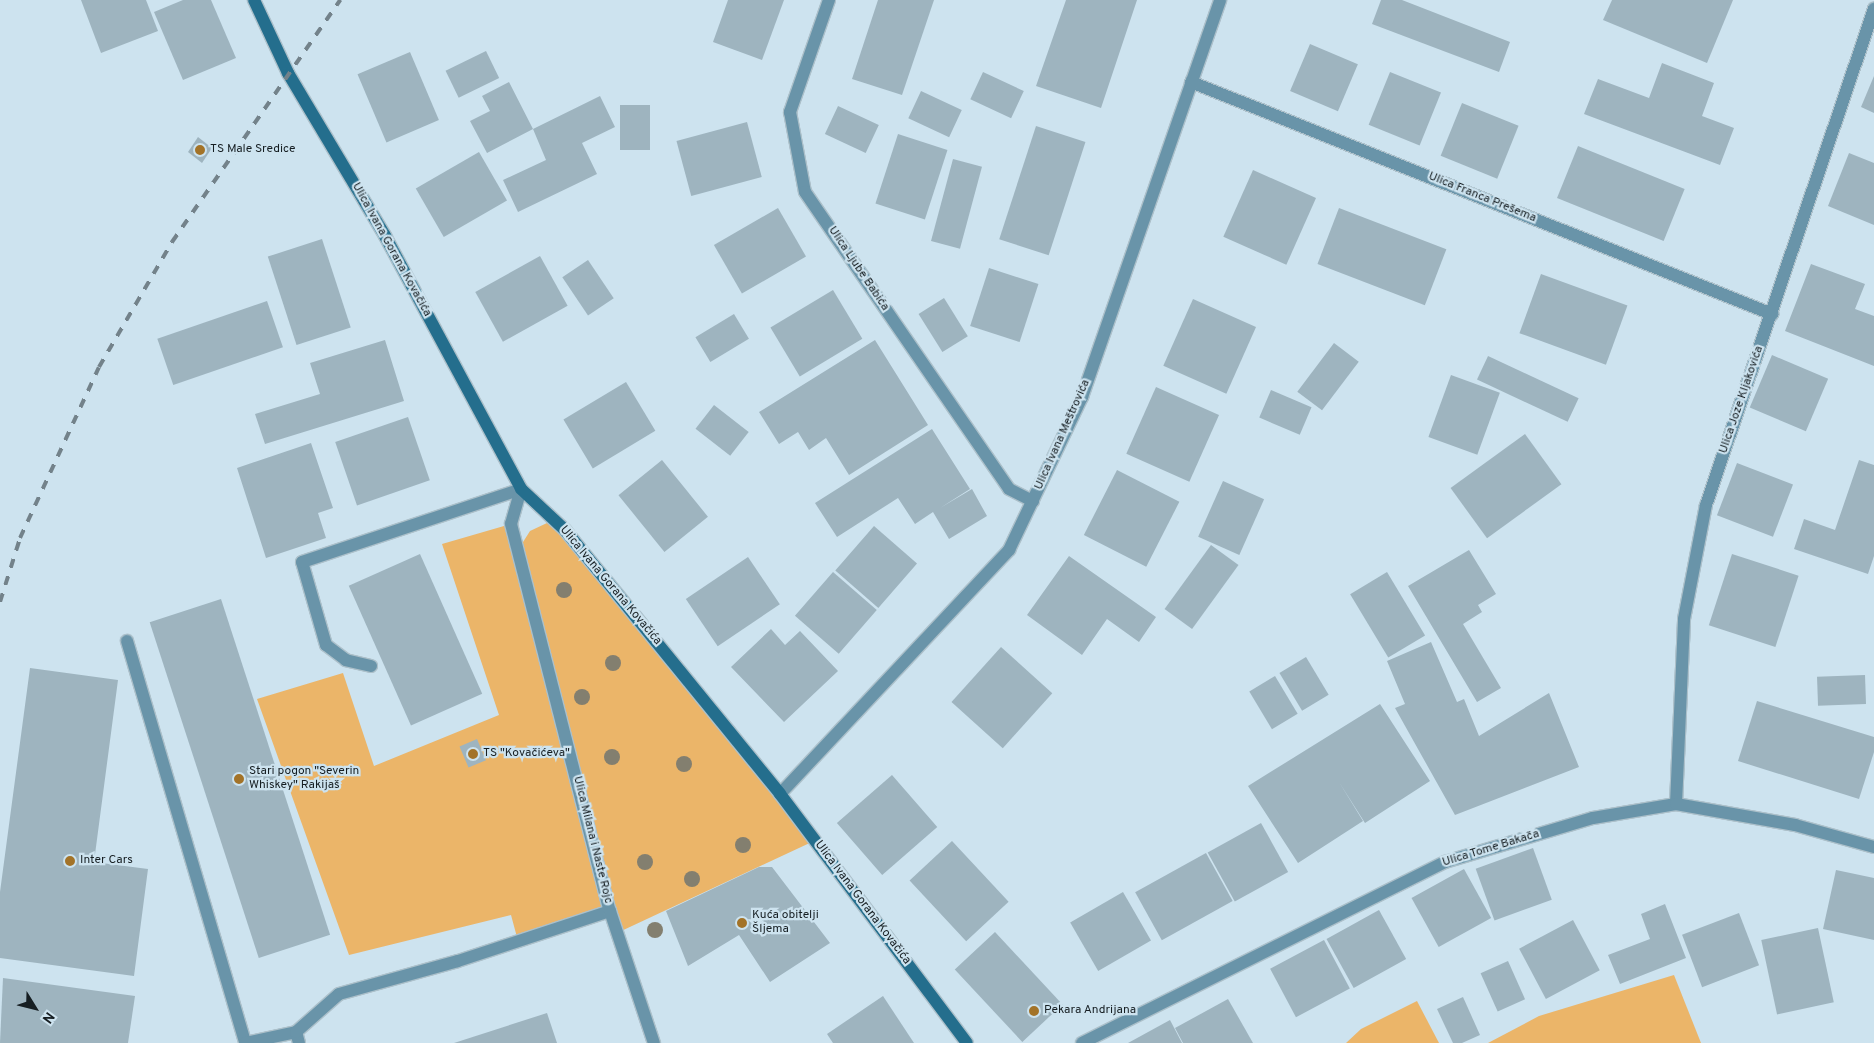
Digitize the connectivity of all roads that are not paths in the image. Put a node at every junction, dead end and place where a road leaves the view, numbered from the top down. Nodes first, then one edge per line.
1 (254, 0) edge
2 (829, 0) edge
3 (1220, 0) edge
4 (1874, 10) edge
5 (1191, 82) junction
6 (1772, 314) junction
7 (521, 489) junction
8 (1033, 501) junction
9 (127, 641) dead end
10 (371, 666) dead end
11 (780, 794) junction
12 (1676, 804) junction
13 (1874, 847) edge
14 (610, 911) junction
15 (298, 1037) edge
16 (244, 1043) edge
17 (654, 1043) edge
18 (967, 1043) edge
19 (1082, 1043) edge

1 - 7 street, Ulica Ivana Gorana Kovačića
2 - 8 street, Ulica Ljube Babića
3 - 5 street, Ulica Ivana Meštrovića
4 - 6 street, Ulica Joze Kljakovića
5 - 6 street, Ulica Franca Prešema
5 - 8 street, Ulica Ivana Meštrovića
6 - 12 street, Ulica Joze Kljakovića
7 - 10 street
7 - 11 street, Ulica Ivana Gorana Kovačića
7 - 14 street, Ulica Milana i Naste Rojc
8 - 11 street, Ulica Ivana Meštrovića
9 - 16 street
11 - 18 street, Ulica Ivana Gorana Kovačića
12 - 13 street, Ulica Tome Bakača
12 - 19 street, Ulica Tome Bakača
14 - 15 street
14 - 17 street, Ulica Milana i Naste Rojc
15 - 16 street

